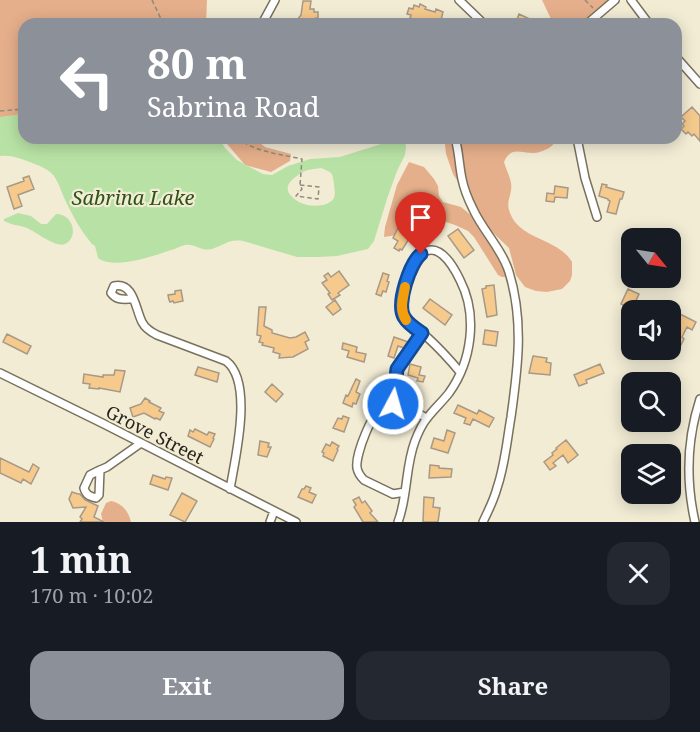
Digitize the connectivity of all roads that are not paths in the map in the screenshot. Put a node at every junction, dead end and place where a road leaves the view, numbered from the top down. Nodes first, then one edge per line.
1 (274, 0) edge
2 (459, 0) edge
3 (615, 0) edge
4 (631, 0) edge
5 (265, 18) edge
6 (478, 18) edge
7 (594, 18) edge
8 (644, 18) edge
9 (682, 64) edge
10 (700, 84) edge
11 (457, 144) edge
12 (578, 144) edge
13 (597, 217) dead end
14 (133, 299) dead end
15 (422, 333) junction
16 (460, 372) junction
17 (0, 373) edge
18 (700, 399) edge
19 (393, 404) junction
20 (426, 418) junction
21 (141, 443) junction
22 (100, 470) dead end
23 (230, 489) junction
24 (405, 492) junction
25 (393, 494) junction
26 (403, 505) junction
27 (274, 511) junction
28 (270, 522) edge
29 (296, 522) edge
30 (398, 522) edge
31 (483, 522) edge
32 (695, 522) edge

1 - 5 street
2 - 6 street
3 - 7 street
4 - 8 street
9 - 10 street
11 - 31 street
12 - 13 street
14 - 23 street
15 - 16 street
15 - 16 street
15 - 19 street
16 - 20 street
17 - 21 street, Grove Street
18 - 32 street
19 - 20 street
19 - 25 street
20 - 24 street
21 - 22 street
21 - 23 street, Grove Street
23 - 27 street, Grove Street
24 - 25 street
24 - 26 street
25 - 26 street
26 - 30 street
27 - 28 street
27 - 29 street, Grove Street

